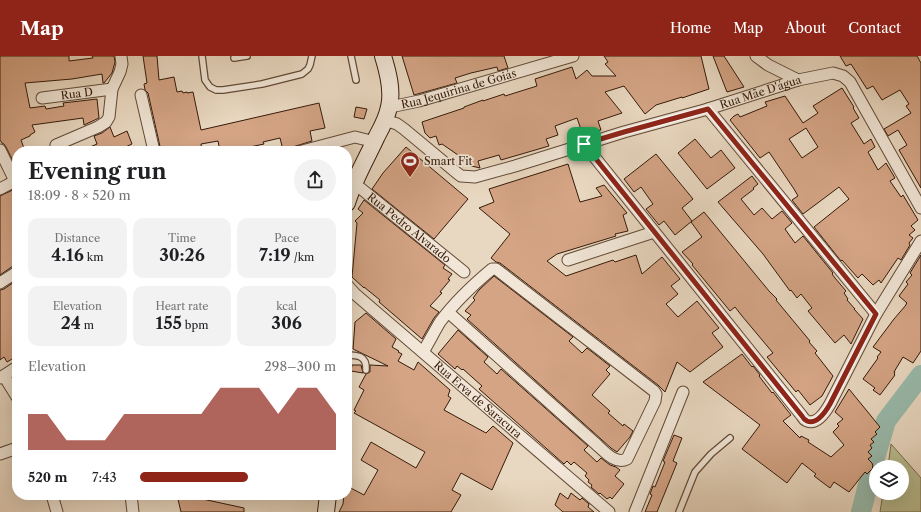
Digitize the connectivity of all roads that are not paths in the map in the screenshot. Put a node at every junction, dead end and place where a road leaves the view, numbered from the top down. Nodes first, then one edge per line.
1 (121, 56) edge
2 (202, 56) edge
3 (247, 56) edge
4 (312, 56) edge
5 (351, 56) edge
6 (383, 56) edge
7 (572, 56) edge
8 (756, 56) edge
9 (234, 58) dead end
10 (356, 80) dead end
11 (798, 80) junction
12 (112, 90) junction
13 (141, 95) dead end
14 (42, 98) dead end
15 (708, 109) junction
16 (387, 113) junction
17 (374, 142) junction
18 (584, 144) junction
19 (56, 145) dead end
20 (153, 146) edge
21 (321, 146) edge
22 (0, 150) edge
23 (12, 172) edge
24 (12, 182) edge
25 (354, 183) junction
26 (0, 189) edge
27 (352, 189) edge
28 (921, 208) edge
29 (654, 232) junction
30 (921, 241) edge
31 (568, 260) dead end
32 (464, 272) dead end
33 (12, 275) edge
34 (0, 283) edge
35 (352, 291) edge
36 (448, 312) junction
37 (876, 314) junction
38 (423, 352) junction
39 (352, 356) edge
40 (12, 370) edge
41 (366, 370) dead end
42 (2, 377) edge
43 (12, 390) edge
44 (683, 392) dead end
45 (730, 438) dead end
46 (12, 450) edge
47 (0, 454) edge
48 (53, 500) edge
49 (131, 500) edge
50 (327, 500) edge
51 (57, 512) edge
52 (133, 512) edge
53 (326, 512) edge
54 (609, 512) edge
55 (635, 512) edge
56 (678, 512) edge

1 - 12 street
2 - 4 lane
3 - 9 lane
5 - 10 lane
6 - 16 main road
7 - 16 street, Rua Jequirina de Goiás
8 - 11 street
11 - 15 street, Rua Mãe D'água
11 - 28 street, Rua Mãe D'água
12 - 14 street, Rua D
12 - 19 street
13 - 20 street
15 - 18 street, Rua Mãe D'água
15 - 37 street
16 - 17 main road
16 - 18 street, Rua Mãe D'água
17 - 21 street
17 - 25 main road
18 - 29 street
22 - 23 street
24 - 26 street
25 - 27 main road
25 - 32 street, Rua Pedro Alvarado
29 - 31 street
29 - 37 street
30 - 37 street
33 - 34 street
35 - 38 street, Rua Erva de Saracura
36 - 36 street
36 - 38 street
38 - 54 street, Rua Erva de Saracura
39 - 41 lane
40 - 42 street
42 - 43 street
44 - 55 street
45 - 56 lane
46 - 47 street
48 - 51 street
49 - 52 street
50 - 53 main road

